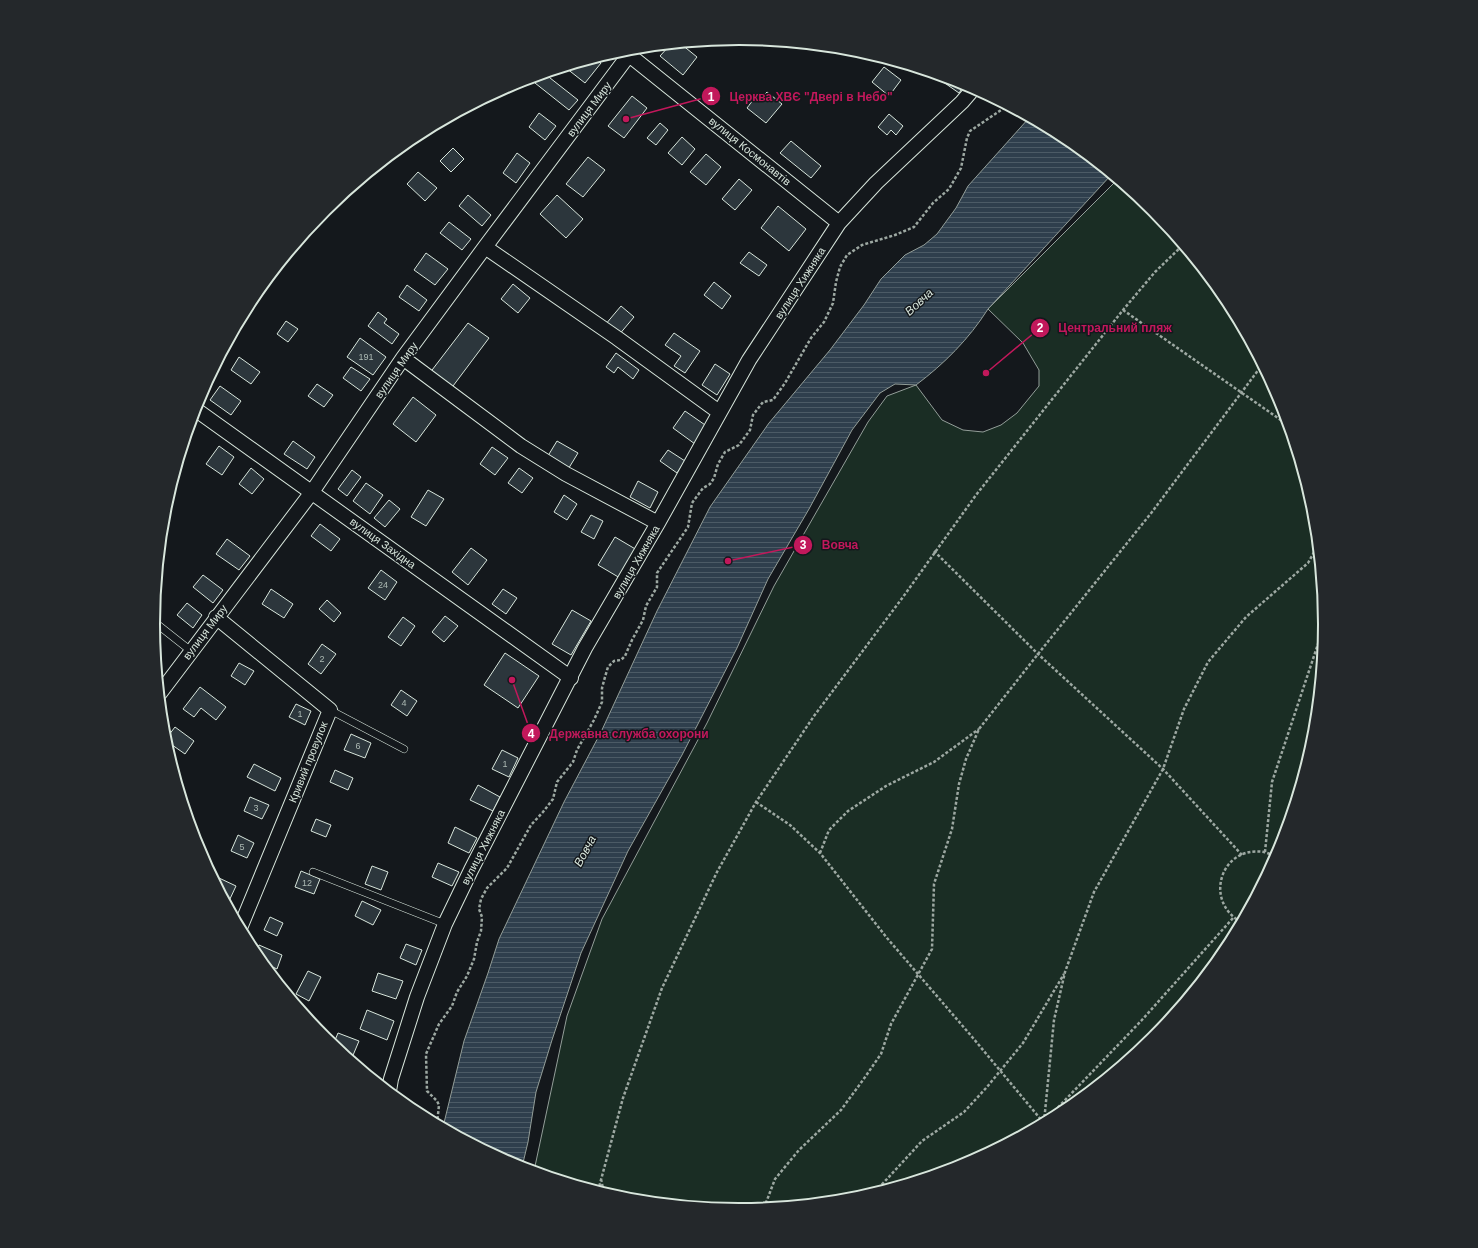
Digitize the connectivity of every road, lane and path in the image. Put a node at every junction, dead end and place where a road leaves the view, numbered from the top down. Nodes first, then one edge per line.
1 (634, 55) edge
2 (625, 56) edge
3 (970, 93) edge
4 (1002, 109) edge
5 (839, 223) junction
6 (485, 247) junction
7 (1179, 249) edge
8 (1123, 310) junction
9 (403, 358) junction
10 (1259, 369) edge
11 (1241, 392) junction
12 (719, 412) junction
13 (200, 413) edge
14 (1281, 421) edge
15 (312, 492) junction
16 (658, 523) junction
17 (934, 552) junction
18 (1314, 553) edge
19 (216, 617) junction
20 (160, 627) edge
21 (1317, 646) edge
22 (191, 651) junction
23 (1038, 654) junction
24 (571, 678) junction
25 (164, 688) edge
26 (330, 710) junction
27 (979, 729) junction
28 (404, 750) dead end
29 (1162, 770) junction
30 (756, 802) junction
31 (1265, 852) junction
32 (820, 853) junction
33 (1270, 854) edge
34 (1242, 855) junction
35 (313, 872) dead end
36 (1234, 918) joint
37 (243, 921) edge
38 (445, 924) junction
39 (1065, 972) junction
40 (918, 974) junction
41 (1000, 1071) junction
42 (390, 1085) edge
43 (1059, 1106) edge
44 (1045, 1115) edge
45 (438, 1118) edge
46 (1040, 1118) edge
47 (601, 1179) junction
48 (882, 1185) edge
49 (599, 1186) edge
50 (603, 1186) edge
51 (766, 1202) edge

1 - 5 street, вулиця Космонавтів
2 - 6 street, вулиця Миру
3 - 5 street, вулиця Хижняка
4 - 45 path
5 - 12 street, вулиця Хижняка
6 - 9 street, вулиця Миру
6 - 12 street
7 - 8 path
8 - 11 path
8 - 17 path
9 - 15 street, вулиця Миру
9 - 16 street
10 - 11 path
11 - 14 path
11 - 23 path
12 - 16 street, вулиця Хижняка
13 - 15 street, вулиця Західна
15 - 19 street, вулиця Миру
15 - 24 street, вулиця Західна
16 - 24 street, вулиця Хижняка
17 - 23 path
17 - 30 path
18 - 29 path
19 - 22 street, вулиця Миру
19 - 26 street, Кривий провулок
20 - 22 lane
21 - 31 path
22 - 25 street, вулиця Миру
23 - 27 path
23 - 29 path
24 - 38 street, вулиця Хижняка
26 - 28 lane
26 - 37 street, Кривий провулок
27 - 32 path
27 - 40 path
29 - 34 path
29 - 39 path
30 - 32 path
30 - 47 path
31 - 33 path
31 - 34 path
32 - 40 path
34 - 36 path
35 - 38 lane
36 - 43 path
38 - 42 street, вулиця Хижняка
39 - 41 path
39 - 44 path
40 - 41 path
40 - 51 path
41 - 46 path
41 - 48 path
47 - 49 path
47 - 50 path

